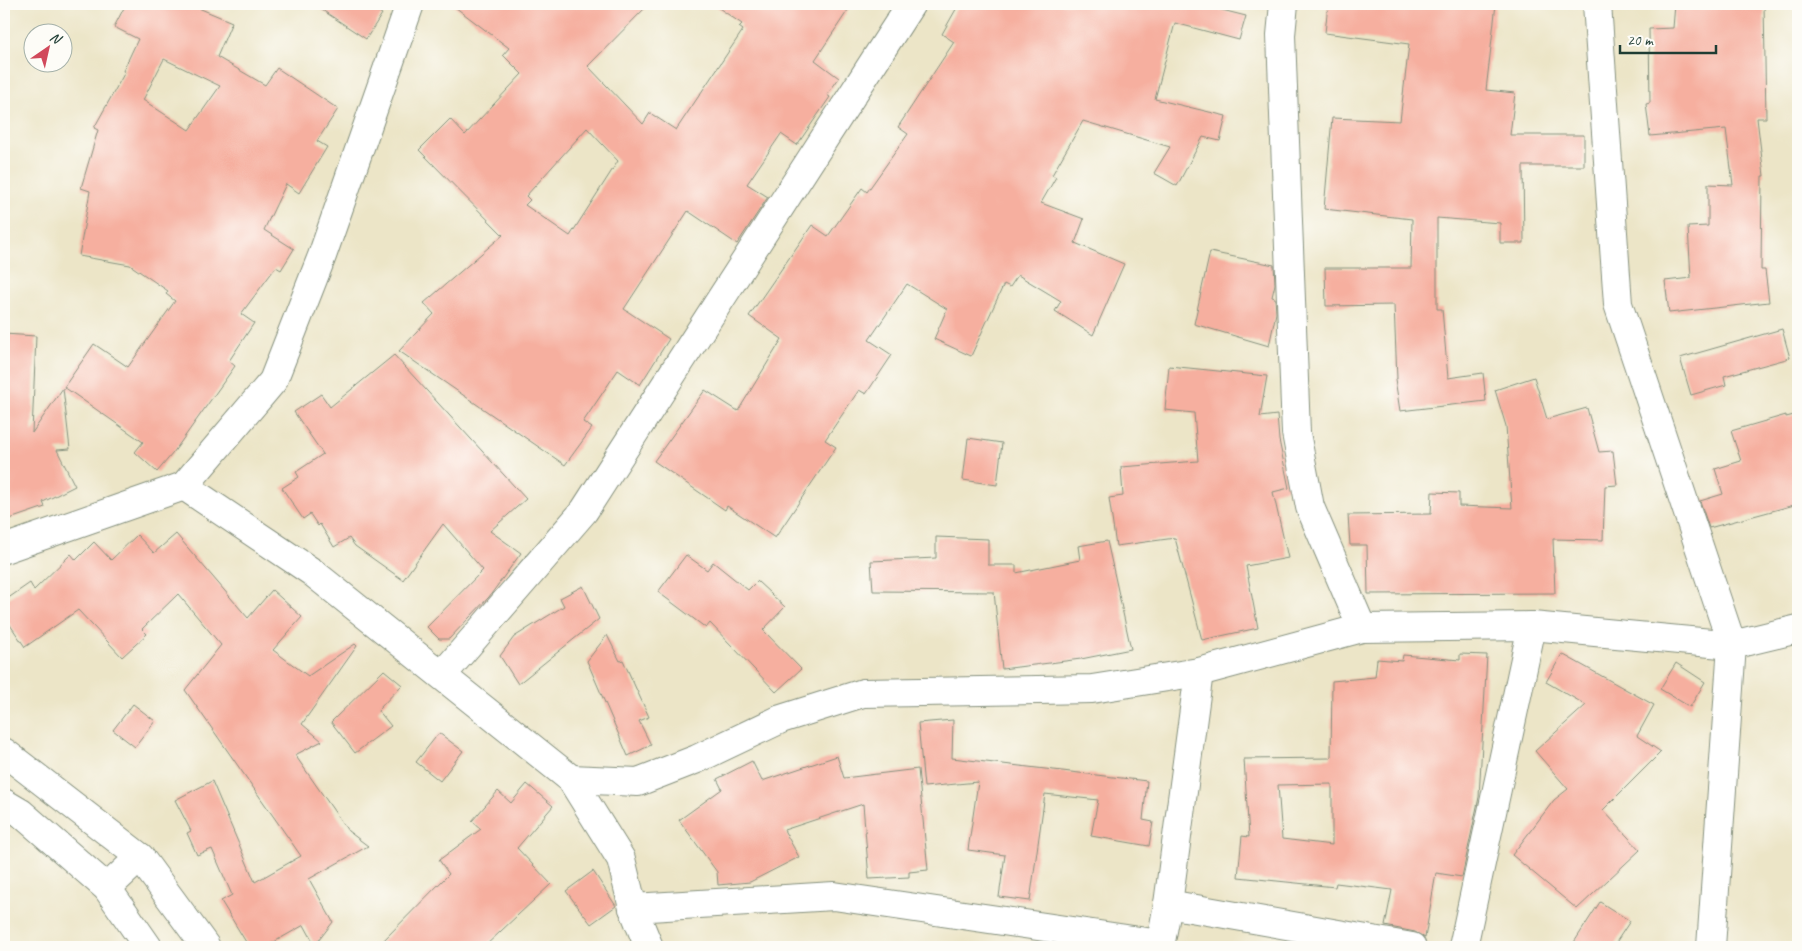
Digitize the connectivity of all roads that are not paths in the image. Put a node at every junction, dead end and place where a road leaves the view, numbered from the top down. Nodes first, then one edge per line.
1 (410, 4) edge
2 (911, 4) edge
3 (1284, 4) edge
4 (1597, 4) edge
5 (184, 486) junction
6 (4, 549) edge
7 (1532, 626) junction
8 (1362, 628) junction
9 (1798, 629) edge
10 (1732, 645) junction
11 (1199, 672) junction
12 (443, 674) junction
13 (4, 752) edge
14 (571, 779) junction
15 (4, 803) edge
16 (140, 857) junction
17 (107, 888) junction
18 (1168, 904) junction
19 (633, 908) junction
20 (1160, 946) edge
21 (148, 947) edge
22 (206, 947) edge
23 (649, 947) edge
24 (1412, 947) edge
25 (1463, 947) edge
26 (1711, 947) edge

1 - 5 street
2 - 12 street
3 - 8 street
4 - 10 street
5 - 6 street
5 - 12 street
7 - 8 street
7 - 10 street
7 - 25 street
8 - 11 street
9 - 10 street
10 - 26 street
11 - 14 street
11 - 18 street
12 - 14 street
13 - 16 street
14 - 19 street
15 - 17 street
16 - 17 street
16 - 22 street
17 - 21 street
18 - 20 street
18 - 24 street
19 - 20 street
19 - 23 street

